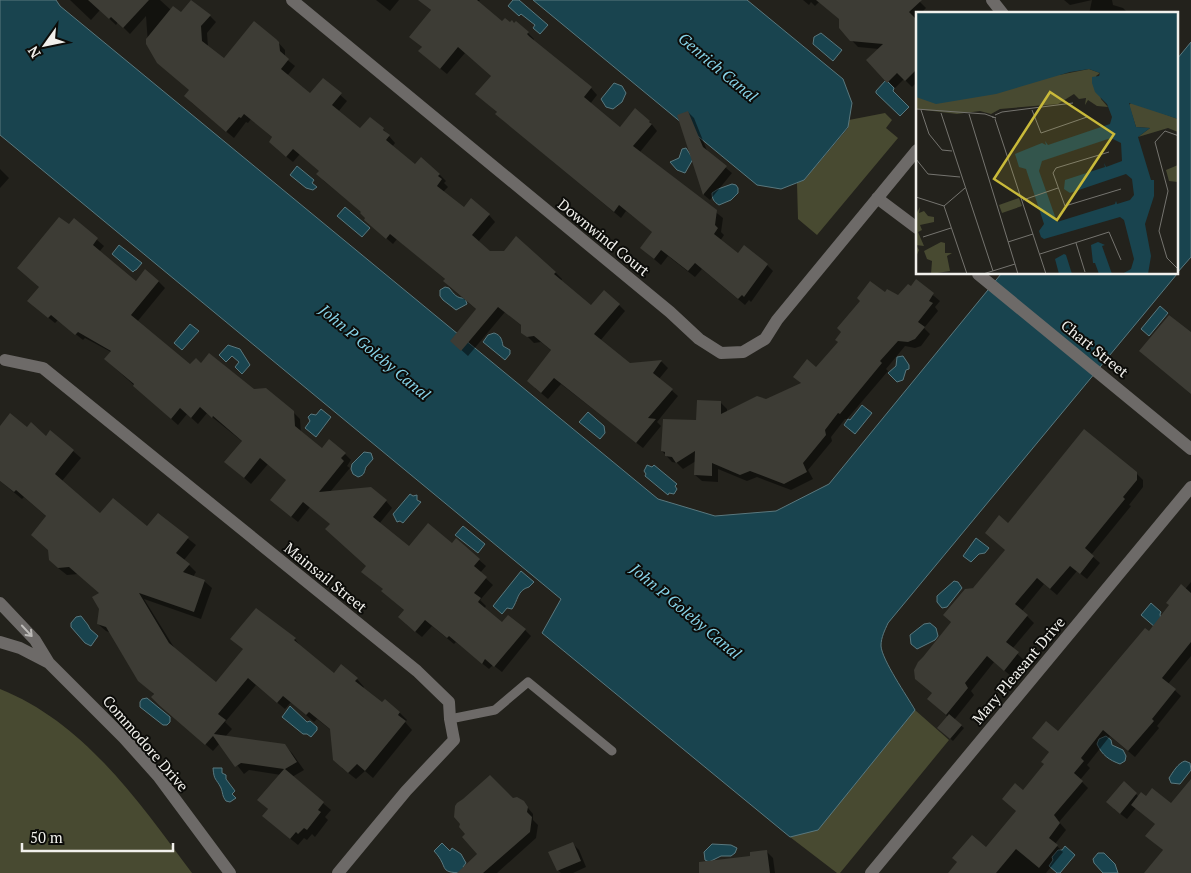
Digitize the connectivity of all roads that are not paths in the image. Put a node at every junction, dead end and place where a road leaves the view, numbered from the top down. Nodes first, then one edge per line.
1 (292, 0) edge
2 (992, 0) edge
3 (1001, 12) edge
4 (916, 151) edge
5 (877, 198) junction
6 (916, 227) edge
7 (979, 275) edge
8 (5, 360) dead end
9 (1191, 449) edge
10 (1191, 487) edge
11 (0, 603) edge
12 (0, 642) edge
13 (49, 663) junction
14 (450, 718) junction
15 (612, 751) dead end
16 (230, 873) edge
17 (338, 873) edge
18 (871, 873) edge

1 - 5 street, Downwind Court
2 - 3 street
4 - 5 street, Downwind Court
5 - 6 street
7 - 9 street, Chart Street
8 - 14 street, Mainsail Street
10 - 18 street, Mary Pleasant Drive
11 -> 13 street, Commodore Drive
12 - 13 street, Commodore Drive
13 - 16 street, Commodore Drive
14 - 15 lane
14 - 17 street, Mainsail Street

